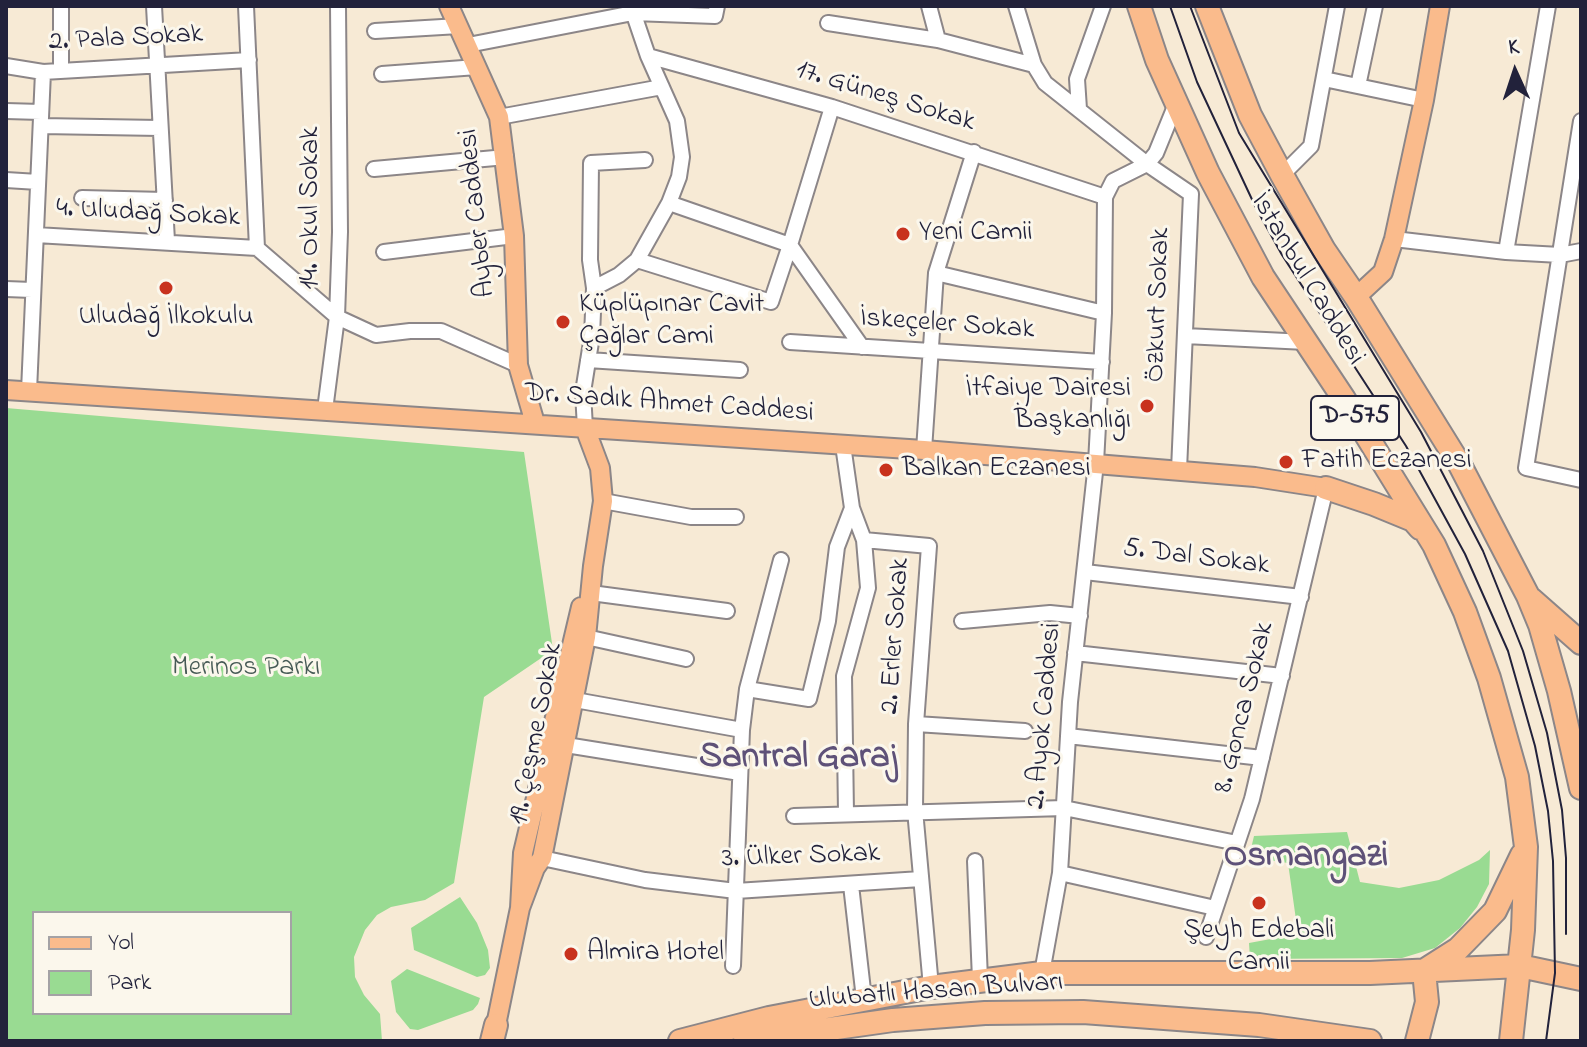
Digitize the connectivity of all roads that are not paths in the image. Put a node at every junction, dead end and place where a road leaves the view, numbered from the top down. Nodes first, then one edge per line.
1 (61, 6) edge
2 (154, 6) edge
3 (246, 6) edge
4 (338, 6) edge
5 (449, 6) edge
6 (717, 6) edge
7 (929, 6) edge
8 (1016, 6) edge
9 (1103, 6) edge
10 (1139, 6) edge
11 (1207, 6) edge
12 (1337, 6) edge
13 (1375, 6) edge
14 (1440, 6) edge
15 (1548, 6) edge
16 (632, 10) edge
17 (828, 23) dead end
18 (459, 26) junction
19 (375, 31) dead end
20 (938, 40) junction
21 (468, 45) junction
22 (648, 56) junction
23 (249, 60) junction
24 (157, 65) junction
25 (1034, 65) junction
26 (6, 66) edge
27 (477, 67) junction
28 (61, 71) junction
29 (43, 72) junction
30 (382, 74) dead end
31 (1324, 79) junction
32 (1358, 86) junction
33 (662, 87) junction
34 (1424, 100) junction
35 (1176, 104) junction
36 (832, 107) junction
37 (1079, 109) junction
38 (6, 111) edge
39 (499, 117) junction
40 (41, 119) junction
41 (1581, 121) edge
42 (160, 128) junction
43 (974, 152) junction
44 (506, 157) junction
45 (645, 160) dead end
46 (1147, 164) junction
47 (374, 169) dead end
48 (1282, 175) junction
49 (6, 180) edge
50 (38, 182) junction
51 (1105, 197) junction
52 (82, 198) dead end
53 (165, 200) junction
54 (669, 203) junction
55 (36, 235) junction
56 (514, 236) junction
57 (1394, 239) junction
58 (167, 241) junction
59 (790, 245) junction
60 (257, 248) junction
61 (1581, 251) edge
62 (384, 252) dead end
63 (1506, 252) junction
64 (1560, 255) junction
65 (637, 260) junction
66 (936, 273) junction
67 (594, 288) junction
68 (6, 289) edge
69 (32, 290) junction
70 (1356, 297) junction
71 (1104, 313) junction
72 (337, 317) junction
73 (1185, 336) junction
74 (790, 342) dead end
75 (1306, 342) junction
76 (862, 347) junction
77 (929, 350) junction
78 (588, 360) junction
79 (1102, 362) junction
80 (518, 365) junction
81 (740, 370) dead end
82 (6, 390) edge
83 (29, 391) junction
84 (325, 410) junction
85 (535, 423) junction
86 (585, 428) junction
87 (843, 445) junction
88 (924, 450) junction
89 (1096, 463) junction
90 (1385, 464) junction
91 (1179, 470) junction
92 (1581, 480) edge
93 (1326, 488) junction
94 (603, 501) junction
95 (852, 508) junction
96 (736, 517) dead end
97 (864, 540) junction
98 (1434, 545) junction
99 (781, 560) dead end
100 (593, 566) junction
101 (1085, 572) junction
102 (591, 593) junction
103 (1528, 596) junction
104 (1301, 597) junction
105 (727, 611) dead end
106 (1080, 616) junction
107 (962, 621) dead end
108 (586, 637) junction
109 (1581, 643) edge
110 (1075, 653) junction
111 (1581, 657) edge
112 (686, 659) dead end
113 (1282, 676) junction
114 (747, 689) junction
115 (1559, 691) junction
116 (575, 700) junction
117 (916, 724) junction
118 (742, 730) junction
119 (1025, 731) dead end
120 (1068, 736) junction
121 (566, 745) junction
122 (1262, 758) junction
123 (740, 773) junction
124 (1581, 788) edge
125 (1064, 808) junction
126 (915, 810) junction
127 (846, 813) junction
128 (794, 816) dead end
129 (1237, 843) junction
130 (1526, 847) junction
131 (542, 858) junction
132 (975, 861) dead end
133 (1060, 873) junction
134 (921, 879) junction
135 (851, 885) junction
136 (736, 891) junction
137 (520, 908) junction
138 (1215, 908) junction
139 (1206, 937) dead end
140 (733, 966) dead end
141 (1520, 966) junction
142 (1424, 971) junction
143 (1042, 973) junction
144 (980, 979) junction
145 (1581, 979) edge
146 (931, 987) junction
147 (864, 999) junction
148 (769, 1018) junction
149 (495, 1036) edge
150 (680, 1041) edge
151 (707, 1041) edge
152 (745, 1041) edge
153 (1370, 1041) edge
154 (1417, 1041) edge
155 (1511, 1041) edge

1 - 28 street
2 - 24 street
3 - 23 street
4 - 72 street, 14. Okul Sokak
5 - 18 main road, Ayber Caddesi
6 - 16 street
7 - 20 street
8 - 25 street
9 - 37 street
10 - 35 highway, İstanbul Caddesi / D-575
11 - 48 highway, İstanbul Caddesi / D-575
12 - 31 street
13 - 32 street
14 - 34 main road
15 - 63 street
16 - 21 street
16 - 22 street
17 - 20 street
18 - 19 street
18 - 21 main road, Ayber Caddesi
20 - 25 street
21 - 27 main road, Ayber Caddesi
22 - 33 street
22 - 36 street, 17. Güneş Sokak
23 - 24 street, 2. Pala Sokak
23 - 60 street
24 - 28 street, 2. Pala Sokak
24 - 42 street
25 - 37 street
26 - 29 street, 2. Pala Sokak
27 - 30 street
27 - 39 main road, Ayber Caddesi
28 - 29 street, 2. Pala Sokak
29 - 40 street
31 - 32 street
31 - 48 street
32 - 34 street
33 - 39 street
33 - 54 street
34 - 57 main road
35 - 46 street
35 - 75 highway, İstanbul Caddesi / D-575
36 - 43 street, 17. Güneş Sokak
36 - 59 street
37 - 46 street
38 - 40 street
39 - 44 main road, Ayber Caddesi
40 - 42 street
40 - 50 street
41 - 64 street
42 - 53 street
43 - 51 street, 17. Güneş Sokak
43 - 66 street
44 - 47 street
44 - 56 main road, Ayber Caddesi
45 - 67 street
46 - 51 street
46 - 73 street, Özkurt Sokak
48 - 70 highway, İstanbul Caddesi / D-575
49 - 50 street
50 - 55 street
51 - 71 street, 2. Ayok Caddesi
52 - 53 street
53 - 58 street
54 - 59 street
54 - 65 street
55 - 58 street, 4. Uludağ Sokak
55 - 69 street
56 - 62 street
56 - 80 main road, Ayber Caddesi
57 - 63 street
57 - 70 main road
58 - 60 street, 4. Uludağ Sokak
59 - 65 street
59 - 76 street
60 - 72 street
61 - 64 street
63 - 64 street
64 - 92 street
65 - 67 street
66 - 71 street
66 - 77 street
67 - 78 street
68 - 69 street
69 - 83 street
70 - 103 highway, İstanbul Caddesi / D-575
71 - 79 street, 2. Ayok Caddesi
72 - 80 street
72 - 84 street, 14. Okul Sokak
73 - 75 street
73 - 91 street, Özkurt Sokak
74 - 76 street, İskeçeler Sokak
75 - 90 highway, İstanbul Caddesi / D-575
76 - 77 street, İskeçeler Sokak
77 - 79 street, İskeçeler Sokak
77 - 88 street
78 - 81 street
78 - 86 street
79 - 89 street, 2. Ayok Caddesi
80 - 85 main road, Ayber Caddesi
82 - 83 main road, Dr. Sadık Ahmet Caddesi
83 - 84 main road, Dr. Sadık Ahmet Caddesi
84 - 85 main road, Dr. Sadık Ahmet Caddesi
85 - 86 main road, Dr. Sadık Ahmet Caddesi
86 - 87 main road, Dr. Sadık Ahmet Caddesi
86 - 94 main road, 19. Çeşme Sokak
87 - 88 main road, Dr. Sadık Ahmet Caddesi
87 - 95 street
88 - 89 main road, Dr. Sadık Ahmet Caddesi
89 - 91 main road, Dr. Sadık Ahmet Caddesi
89 - 101 street, 2. Ayok Caddesi
90 - 93 highway
90 - 98 highway, İstanbul Caddesi / D-575
91 - 93 main road, Dr. Sadık Ahmet Caddesi
93 - 98 highway
93 - 104 street, 8. Gonca Sokak
94 - 96 street
94 - 100 main road, 19. Çeşme Sokak
95 - 97 street
95 - 114 street
97 - 117 street, 2. Erler Sokak
97 - 127 street
98 - 130 highway, İstanbul Caddesi / D-575
99 - 114 street
100 - 102 main road, 19. Çeşme Sokak
100 - 137 main road, 19. Çeşme Sokak
101 - 104 street, 5. Dal Sokak
101 - 106 street, 2. Ayok Caddesi
102 - 105 street
102 - 108 main road, 19. Çeşme Sokak
103 - 109 highway
103 - 115 highway, İstanbul Caddesi / D-575
104 - 113 street, 8. Gonca Sokak
106 - 107 street
106 - 110 street, 2. Ayok Caddesi
108 - 112 street
108 - 116 main road, 19. Çeşme Sokak
110 - 113 street
110 - 120 street, 2. Ayok Caddesi
111 - 115 highway
113 - 122 street, 8. Gonca Sokak
114 - 118 street
115 - 124 highway, İstanbul Caddesi / D-575
116 - 118 street
116 - 121 main road, 19. Çeşme Sokak
117 - 119 street
117 - 126 street, 2. Erler Sokak
118 - 123 street
120 - 122 street
120 - 125 street, 2. Ayok Caddesi
121 - 123 street
121 - 131 main road, 19. Çeşme Sokak
122 - 129 street, 8. Gonca Sokak
123 - 136 street
125 - 126 street
125 - 129 street
125 - 133 street, 2. Ayok Caddesi
126 - 127 street
126 - 134 street, 2. Erler Sokak
127 - 128 street
129 - 138 street, 8. Gonca Sokak
130 - 141 highway, İstanbul Caddesi
130 - 142 highway
131 - 136 street, 3. Ülker Sokak
131 - 137 main road, 19. Çeşme Sokak
132 - 144 street
133 - 138 street
133 - 143 street, 2. Ayok Caddesi
134 - 135 street, 3. Ülker Sokak
134 - 146 street, 2. Erler Sokak
135 - 136 street, 3. Ülker Sokak
135 - 147 street
136 - 140 street
137 - 149 main road, 19. Çeşme Sokak
138 - 139 street, 8. Gonca Sokak
141 - 142 highway
141 - 145 highway
141 - 155 highway, İstanbul Caddesi
142 - 143 highway
142 - 154 highway
143 - 144 highway
144 - 146 highway
146 - 147 highway
147 - 148 highway
148 - 150 highway
148 - 151 highway
152 - 153 highway, Ulubatlı Hasan Bulvarı

